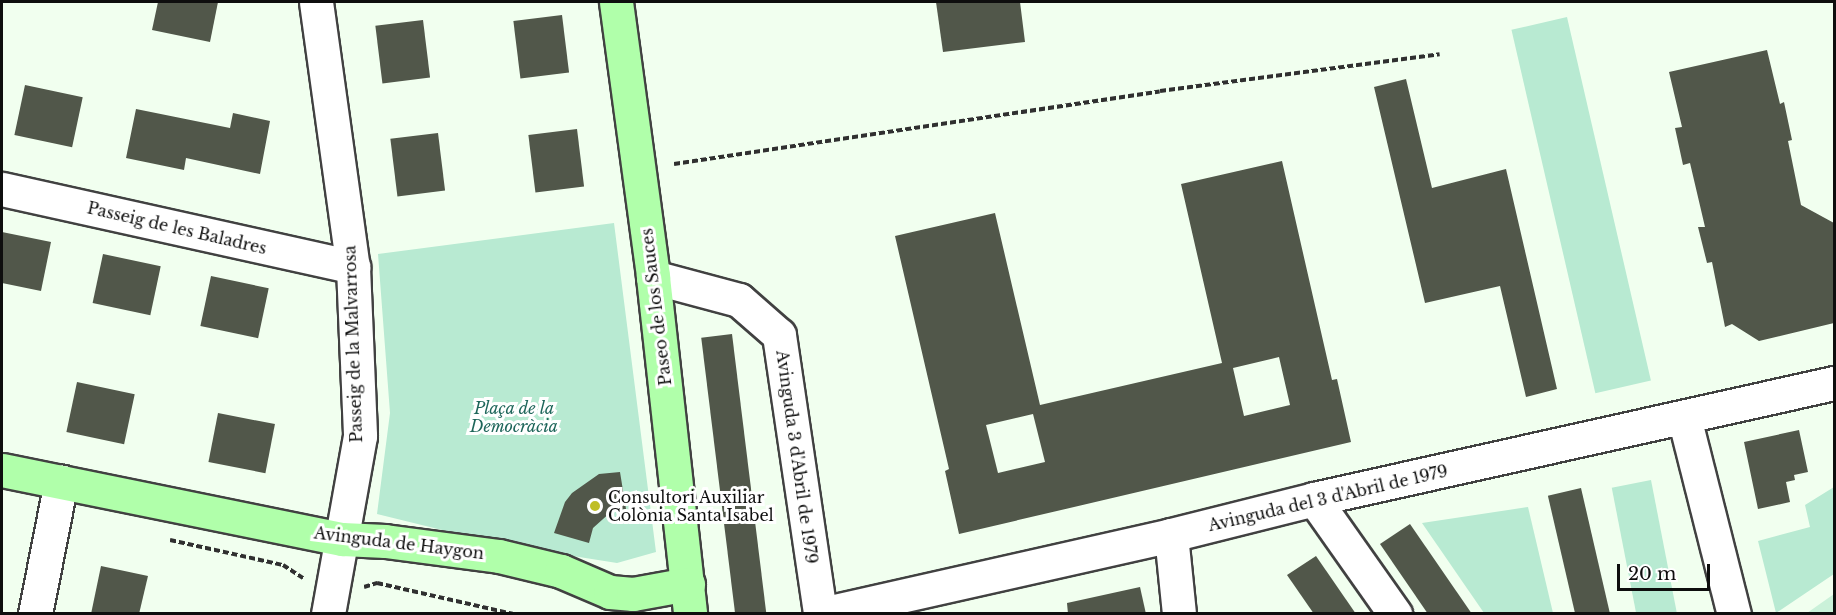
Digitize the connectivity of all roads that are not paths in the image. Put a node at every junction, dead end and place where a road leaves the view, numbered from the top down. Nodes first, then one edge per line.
1 (316, 2) edge
2 (616, 2) edge
3 (2, 189) edge
4 (353, 267) junction
5 (653, 277) junction
6 (1834, 383) edge
7 (1684, 417) junction
8 (2, 470) edge
9 (2, 487) edge
10 (60, 491) junction
11 (1314, 499) junction
12 (1171, 535) junction
13 (341, 548) junction
14 (689, 599) edge
15 (329, 605) edge
16 (35, 614) edge
17 (606, 614) edge
18 (820, 614) edge
19 (1179, 614) edge
20 (1395, 614) edge
21 (1734, 614) edge

1 - 4 street, Passeig de la Malvarrosa
2 - 5 street, Paseo de los Sauces
3 - 4 street, Passeig de les Baladres
4 - 13 street, Passeig de la Malvarrosa
5 - 14 street, Paseo de los Sauces
5 - 18 street, Avinguda 3 d'Abril de 1979
6 - 7 street, Avinguda del 3 d'Abril de 1979
7 - 11 street, Avinguda del 3 d'Abril de 1979
7 - 21 street
8 - 10 street, Avinguda de Haygon
9 - 10 street, Avinguda de Haygon
10 - 13 street, Avinguda de Haygon
10 - 16 street
11 - 12 street, Avinguda del 3 d'Abril de 1979
11 - 20 street
12 - 18 street, Avinguda del 3 d'Abril de 1979
12 - 19 street
13 - 14 street, Avinguda de Haygon
13 - 15 street, Passeig de la Malvarrosa
13 - 17 street, Avinguda de Haygon

